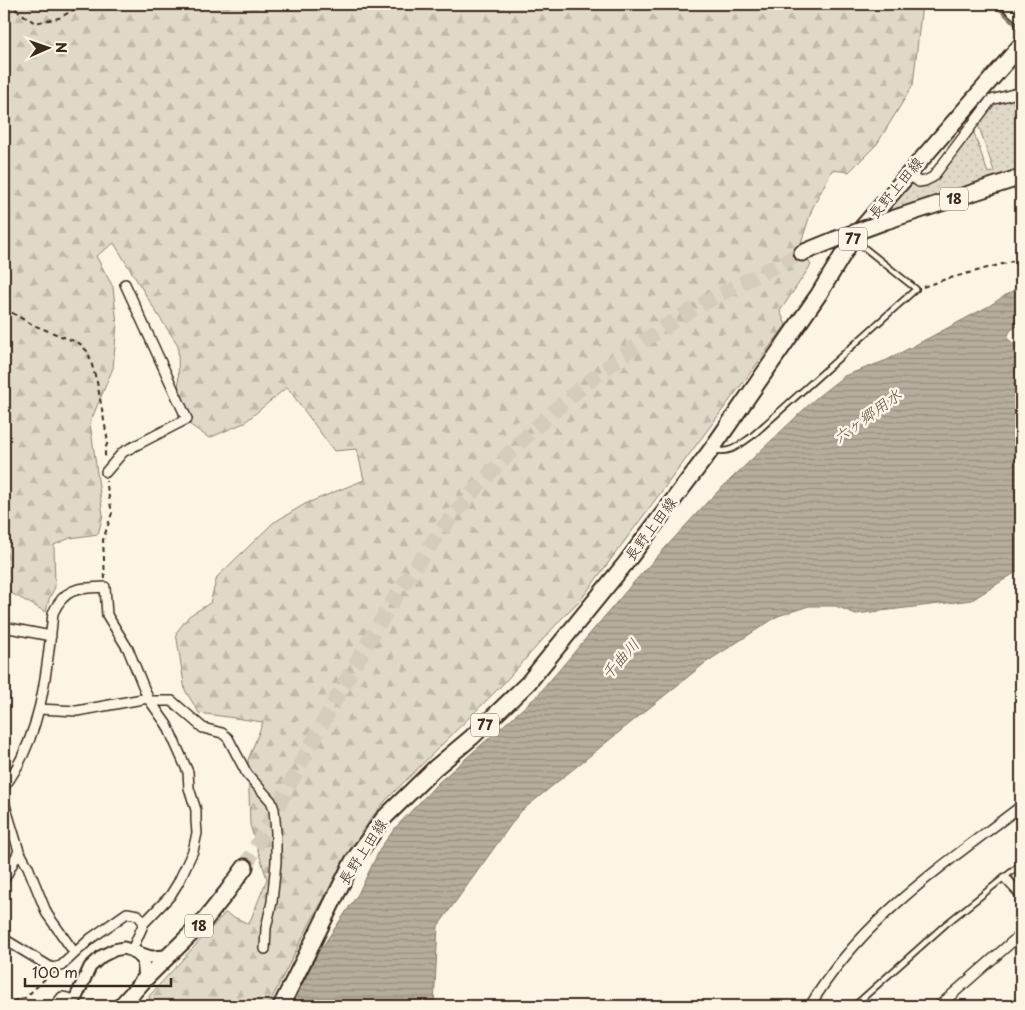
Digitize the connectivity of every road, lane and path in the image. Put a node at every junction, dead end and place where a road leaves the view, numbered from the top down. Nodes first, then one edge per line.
1 (8, 4) edge
2 (141, 4) edge
3 (1004, 4) edge
4 (1021, 20) edge
5 (1021, 44) edge
6 (1021, 92) edge
7 (908, 174) junction
8 (1021, 177) edge
9 (853, 238) junction
10 (802, 253) tunnel mouth
11 (1021, 260) edge
12 (125, 284) dead end
13 (916, 290) junction
14 (4, 308) edge
15 (711, 450) junction
16 (106, 472) junction
17 (105, 587) junction
18 (4, 627) edge
19 (51, 636) junction
20 (149, 699) junction
21 (39, 709) junction
22 (4, 787) edge
23 (4, 802) edge
24 (1021, 806) edge
25 (19, 851) junction
26 (1021, 864) edge
27 (245, 867) tunnel mouth
28 (1005, 878) junction
29 (4, 880) edge
30 (1021, 895) edge
31 (144, 923) junction
32 (1021, 934) edge
33 (4, 939) edge
34 (265, 949) dead end
35 (132, 950) junction
36 (74, 952) junction
37 (167, 956) junction
38 (58, 966) junction
39 (145, 979) junction
40 (4, 1004) edge
41 (73, 1004) edge
42 (55, 1006) edge
43 (121, 1006) edge
44 (281, 1006) edge
45 (810, 1006) edge
46 (854, 1006) edge
47 (939, 1006) edge

1 - 2 path
3 - 4 street
5 - 7 main road, 長野上田線 / 77
6 - 7 street
7 - 9 main road, 長野上田線 / 77
8 - 10 main road, 18, bridge
9 - 13 lane
9 - 15 main road, 長野上田線 / 77
11 - 13 path
12 - 16 street
13 - 15 lane
14 - 16 path
15 - 44 main road, 長野上田線 / 77
16 - 17 path
17 - 19 street
17 - 20 street
18 - 19 street
19 - 21 street
20 - 21 street
20 - 31 street
20 - 34 street
21 - 22 street
23 - 25 street
24 - 45 street
25 - 29 street
25 - 36 street
26 - 28 lane
27 - 37 main road, 18
28 - 30 street
28 - 46 lane
31 - 35 street
31 - 36 street
32 - 47 street
33 - 38 street
35 - 37 street
35 - 39 street
35 - 41 street
36 - 38 street
37 - 39 main road, 18
38 - 40 path
39 - 43 main road, 18
41 - 42 street

